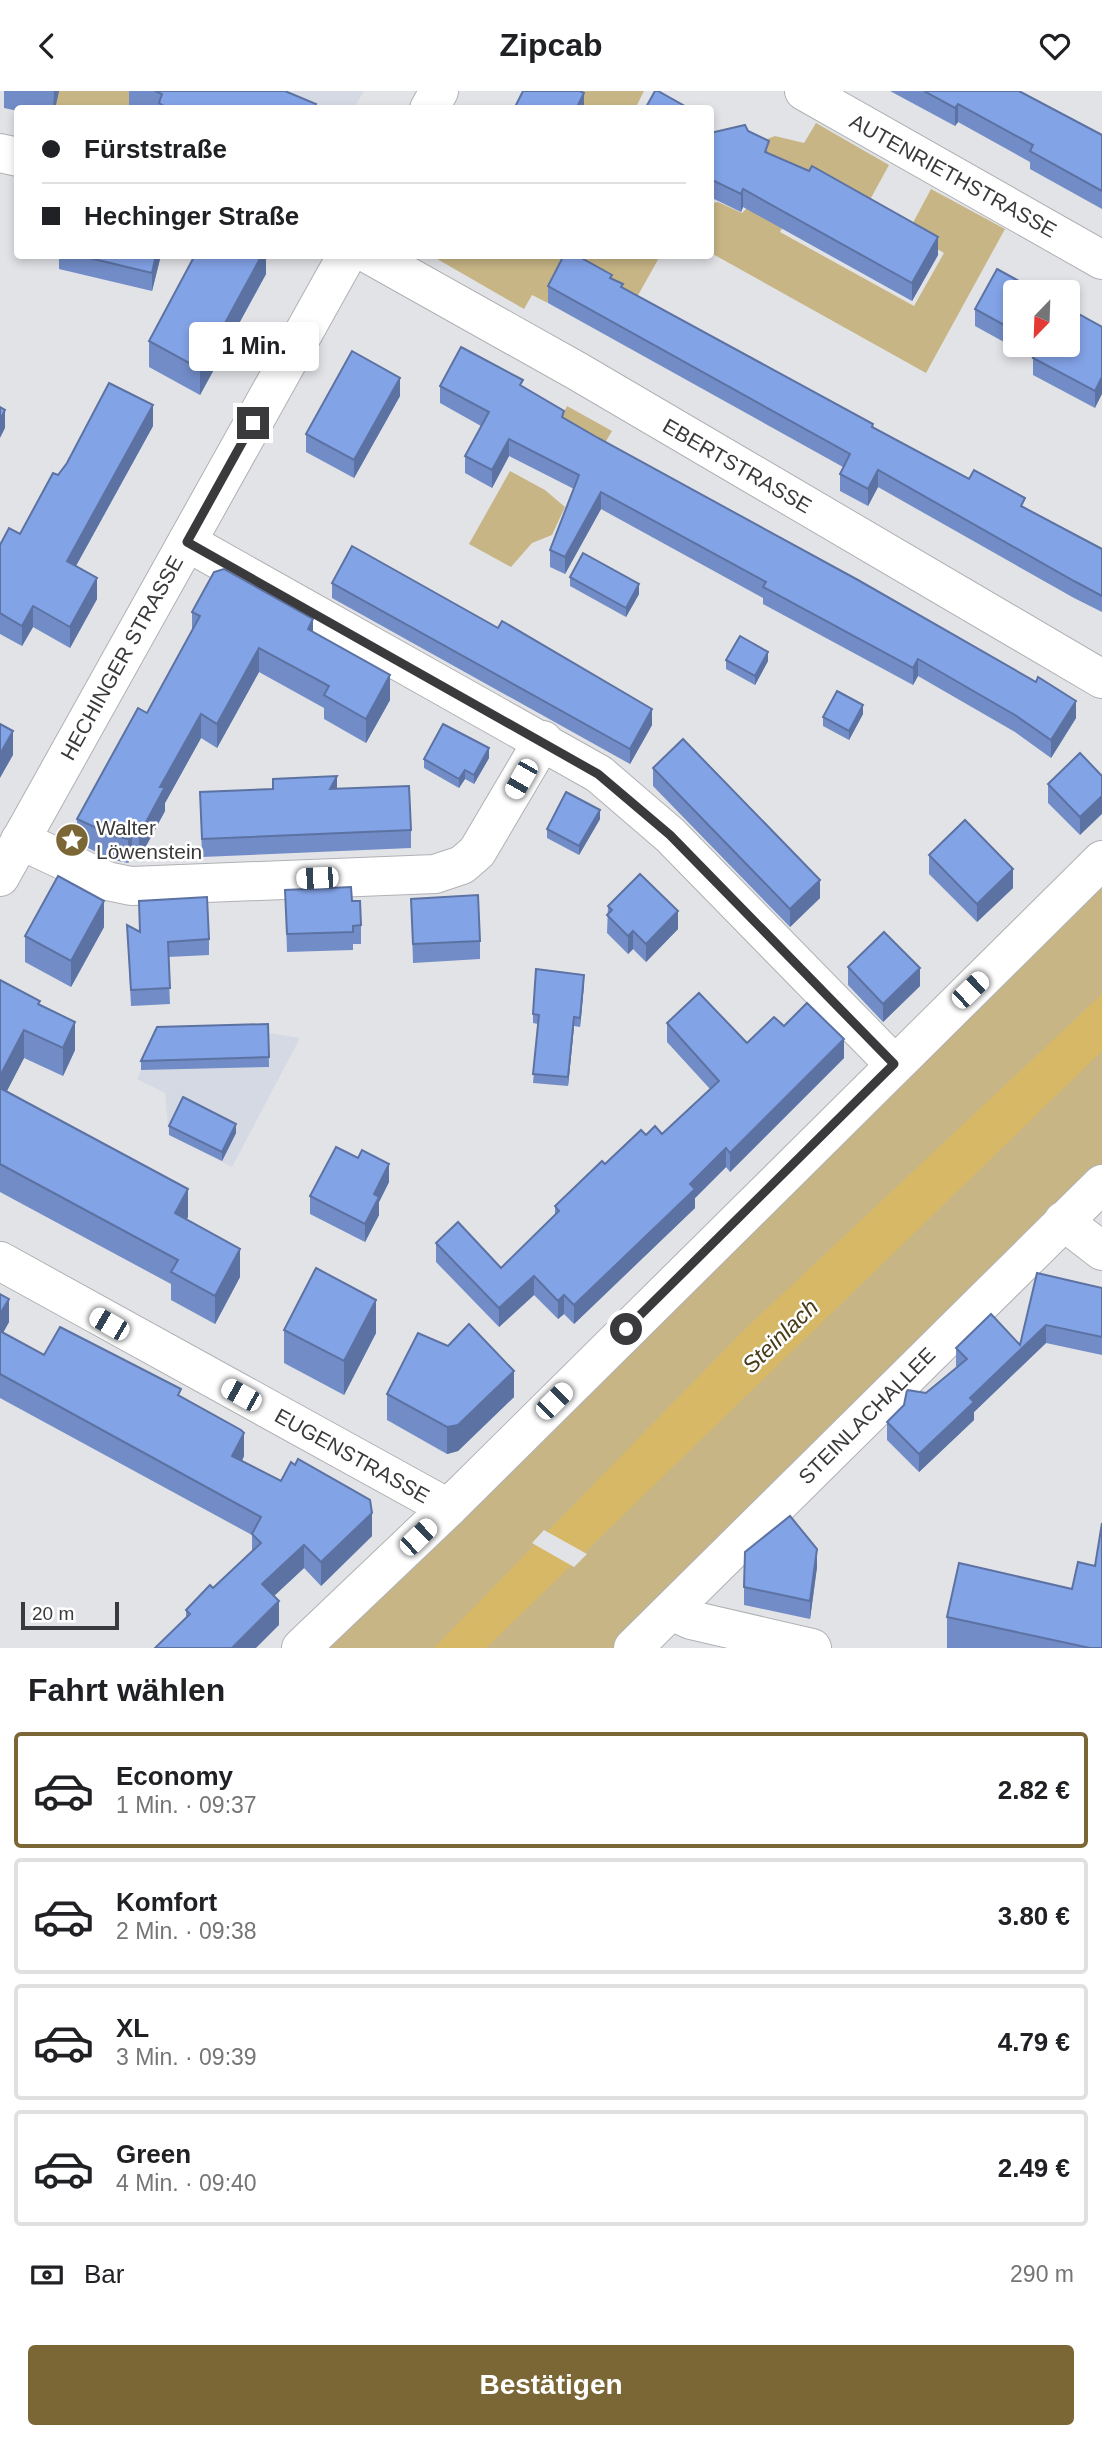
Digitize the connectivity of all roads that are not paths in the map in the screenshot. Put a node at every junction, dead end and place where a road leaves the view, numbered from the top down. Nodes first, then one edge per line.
1 (803, 91) edge
2 (349, 259) edge
3 (357, 259) edge
4 (1102, 260) edge
5 (187, 542) junction
6 (1102, 679) edge
7 (543, 740) junction
8 (20, 840) junction
9 (1102, 860) edge
10 (0, 877) edge
11 (894, 1064) junction
12 (1102, 1184) edge
13 (1063, 1221) junction
14 (1102, 1251) edge
15 (0, 1261) edge
16 (447, 1508) junction
17 (671, 1611) junction
18 (301, 1648) edge
19 (633, 1648) edge
20 (812, 1648) edge

1 - 4 street, AUTENRIETHSTRASSE
2 - 5 street, HECHINGER STRASSE
3 - 6 street, EBERTSTRASSE
5 - 7 street
5 - 8 street, HECHINGER STRASSE
7 - 8 street
7 - 11 street
8 - 10 street, HECHINGER STRASSE
9 - 11 street
11 - 16 street
12 - 13 street, STEINLACHALLEE
13 - 14 street
13 - 17 street, STEINLACHALLEE
15 - 16 street, EUGENSTRASSE
16 - 18 street
17 - 19 street, STEINLACHALLEE
17 - 20 street

